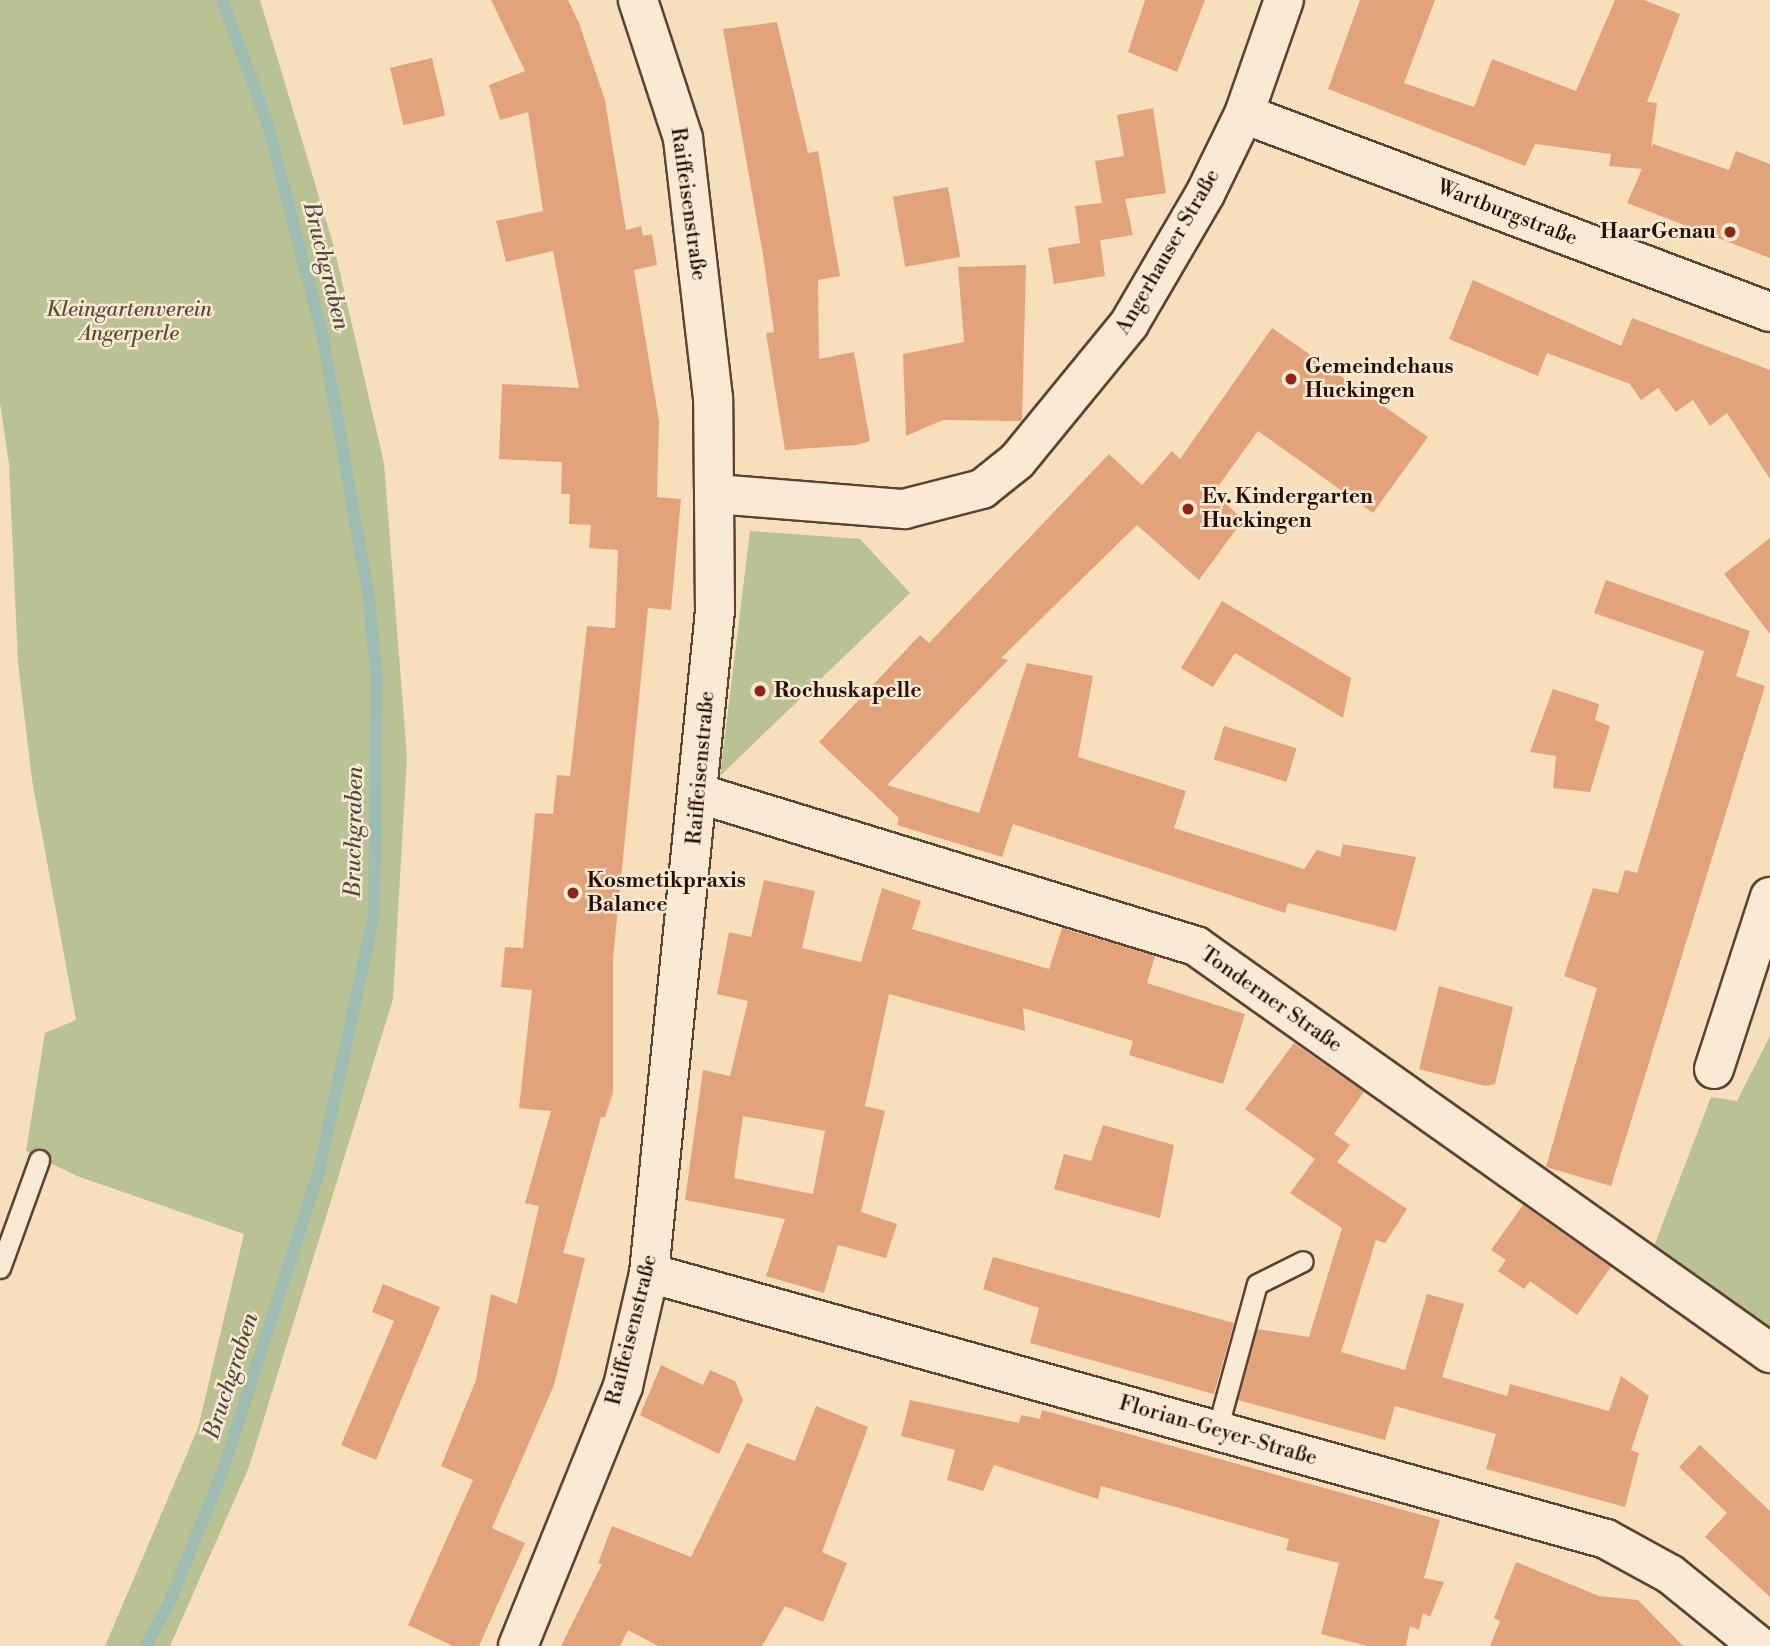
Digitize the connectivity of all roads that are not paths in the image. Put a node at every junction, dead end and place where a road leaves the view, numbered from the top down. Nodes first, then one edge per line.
1 (639, 0) edge
2 (1284, 0) edge
3 (1244, 114) junction
4 (1770, 312) edge
5 (716, 494) junction
6 (700, 794) junction
7 (1770, 897) edge
8 (1714, 1069) dead end
9 (39, 1160) dead end
10 (1303, 1261) dead end
11 (0, 1268) edge
12 (649, 1273) junction
13 (1770, 1353) edge
14 (1217, 1430) junction
15 (518, 1646) edge
16 (1759, 1646) edge

1 - 5 street, Raiffeisenstraße
2 - 3 street, Angerhauser Straße
3 - 4 street, Wartburgstraße
3 - 5 street, Angerhauser Straße
5 - 6 street, Raiffeisenstraße
6 - 12 street, Raiffeisenstraße
6 - 13 street, Tonderner Straße
7 - 8 street
9 - 11 lane
10 - 14 lane
12 - 14 street, Florian-Geyer-Straße
12 - 15 street, Raiffeisenstraße
14 - 16 street, Florian-Geyer-Straße

